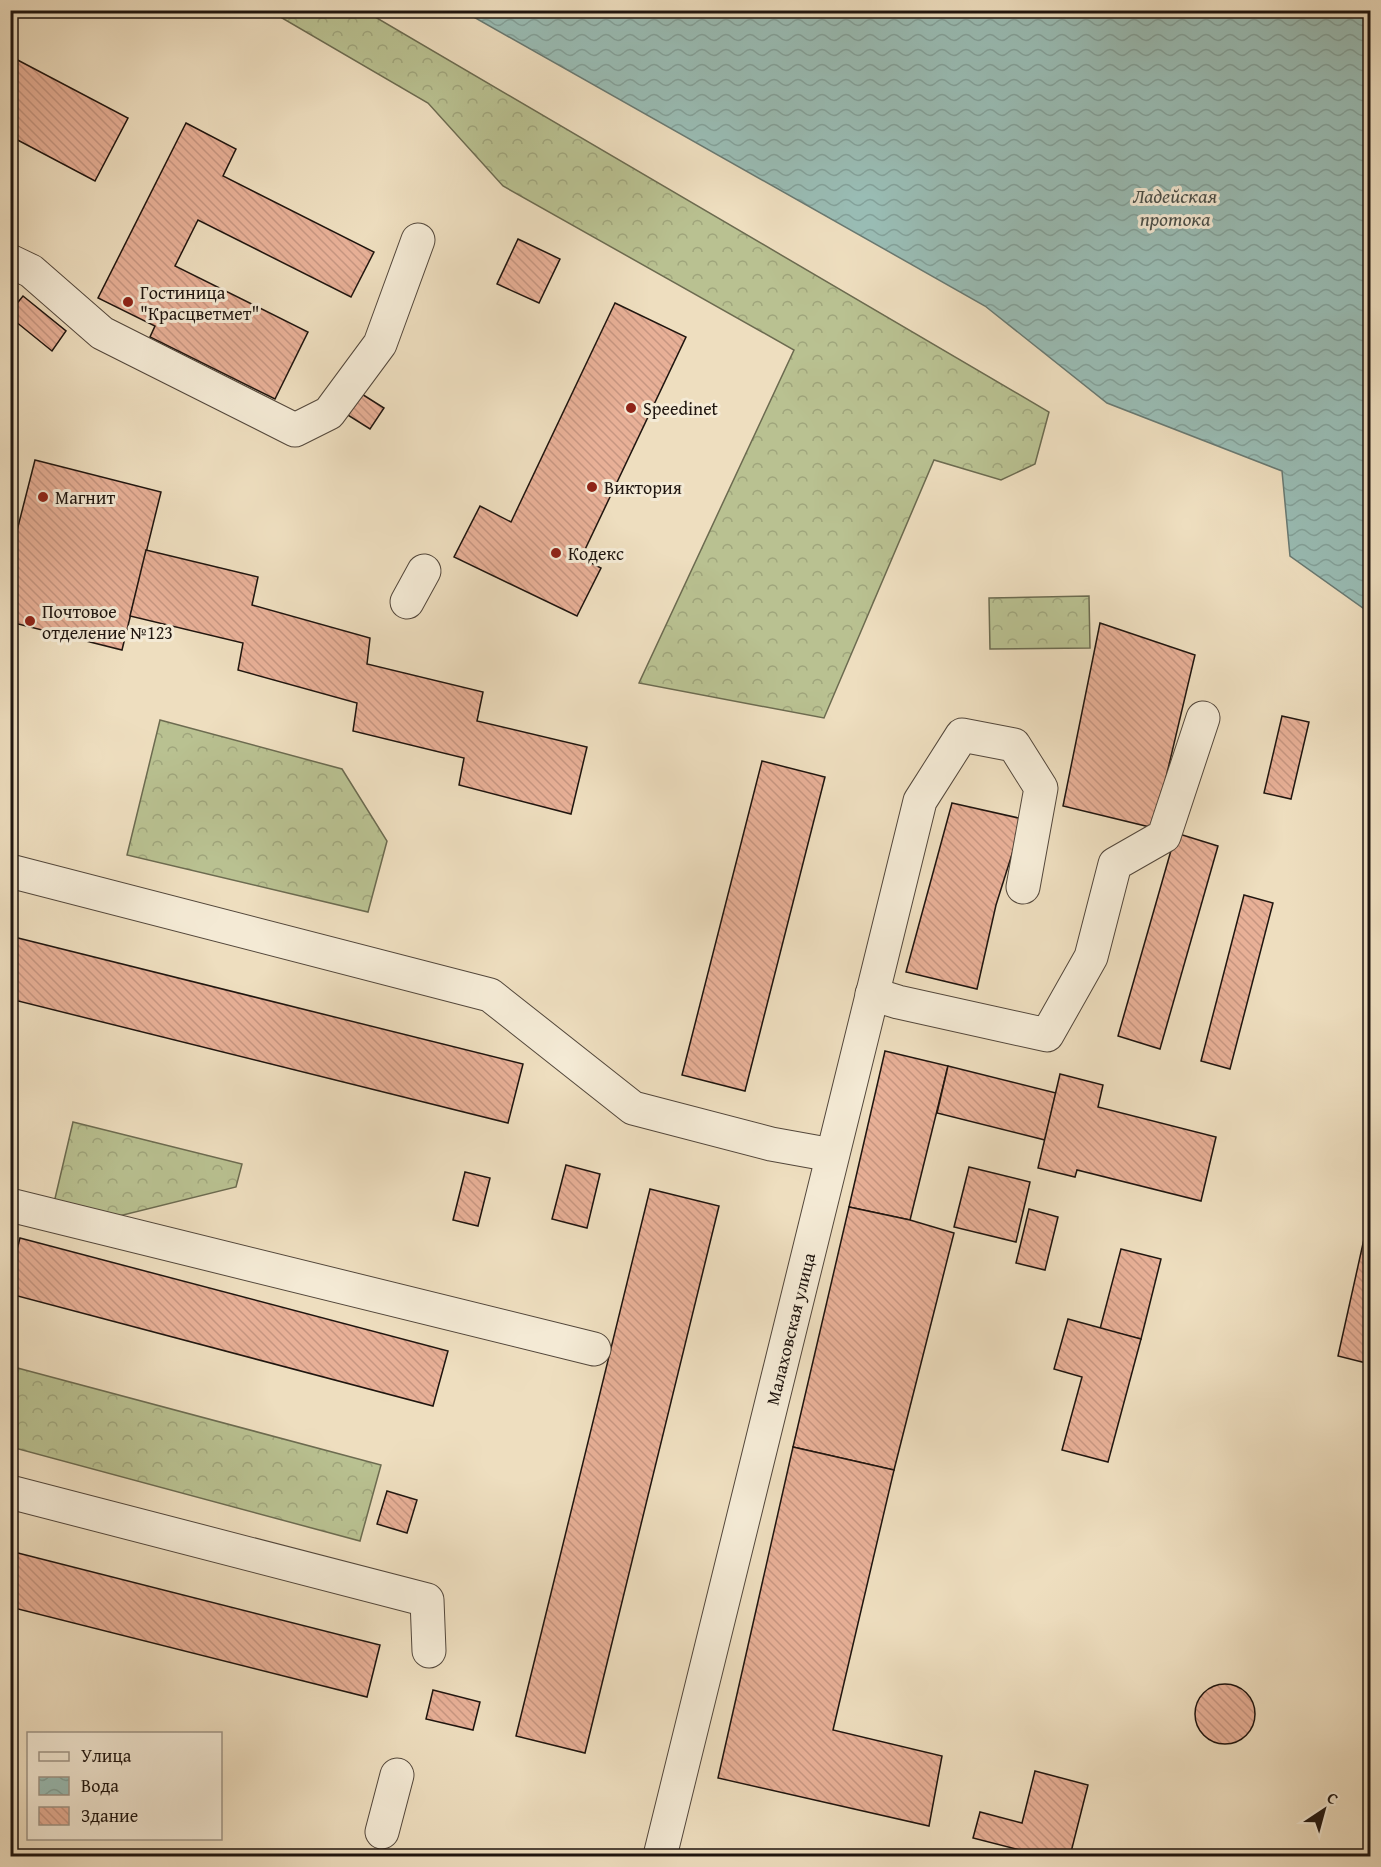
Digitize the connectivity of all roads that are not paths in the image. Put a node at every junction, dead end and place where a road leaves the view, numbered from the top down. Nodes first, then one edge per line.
1 (418, 240) dead end
2 (10, 261) edge
3 (424, 571) dead end
4 (407, 602) dead end
5 (1203, 718) dead end
6 (10, 871) edge
7 (1023, 887) dead end
8 (872, 994) junction
9 (832, 1155) junction
10 (10, 1205) edge
11 (594, 1349) dead end
12 (10, 1492) edge
13 (429, 1652) dead end
14 (397, 1775) dead end
15 (382, 1832) dead end
16 (660, 1857) edge

1 - 2 street
3 - 4 street
5 - 8 street
6 - 9 street
7 - 8 street, Малаховская улица
8 - 9 street, Малаховская улица
9 - 16 street, Малаховская улица
10 - 11 street
12 - 13 street
14 - 15 street

